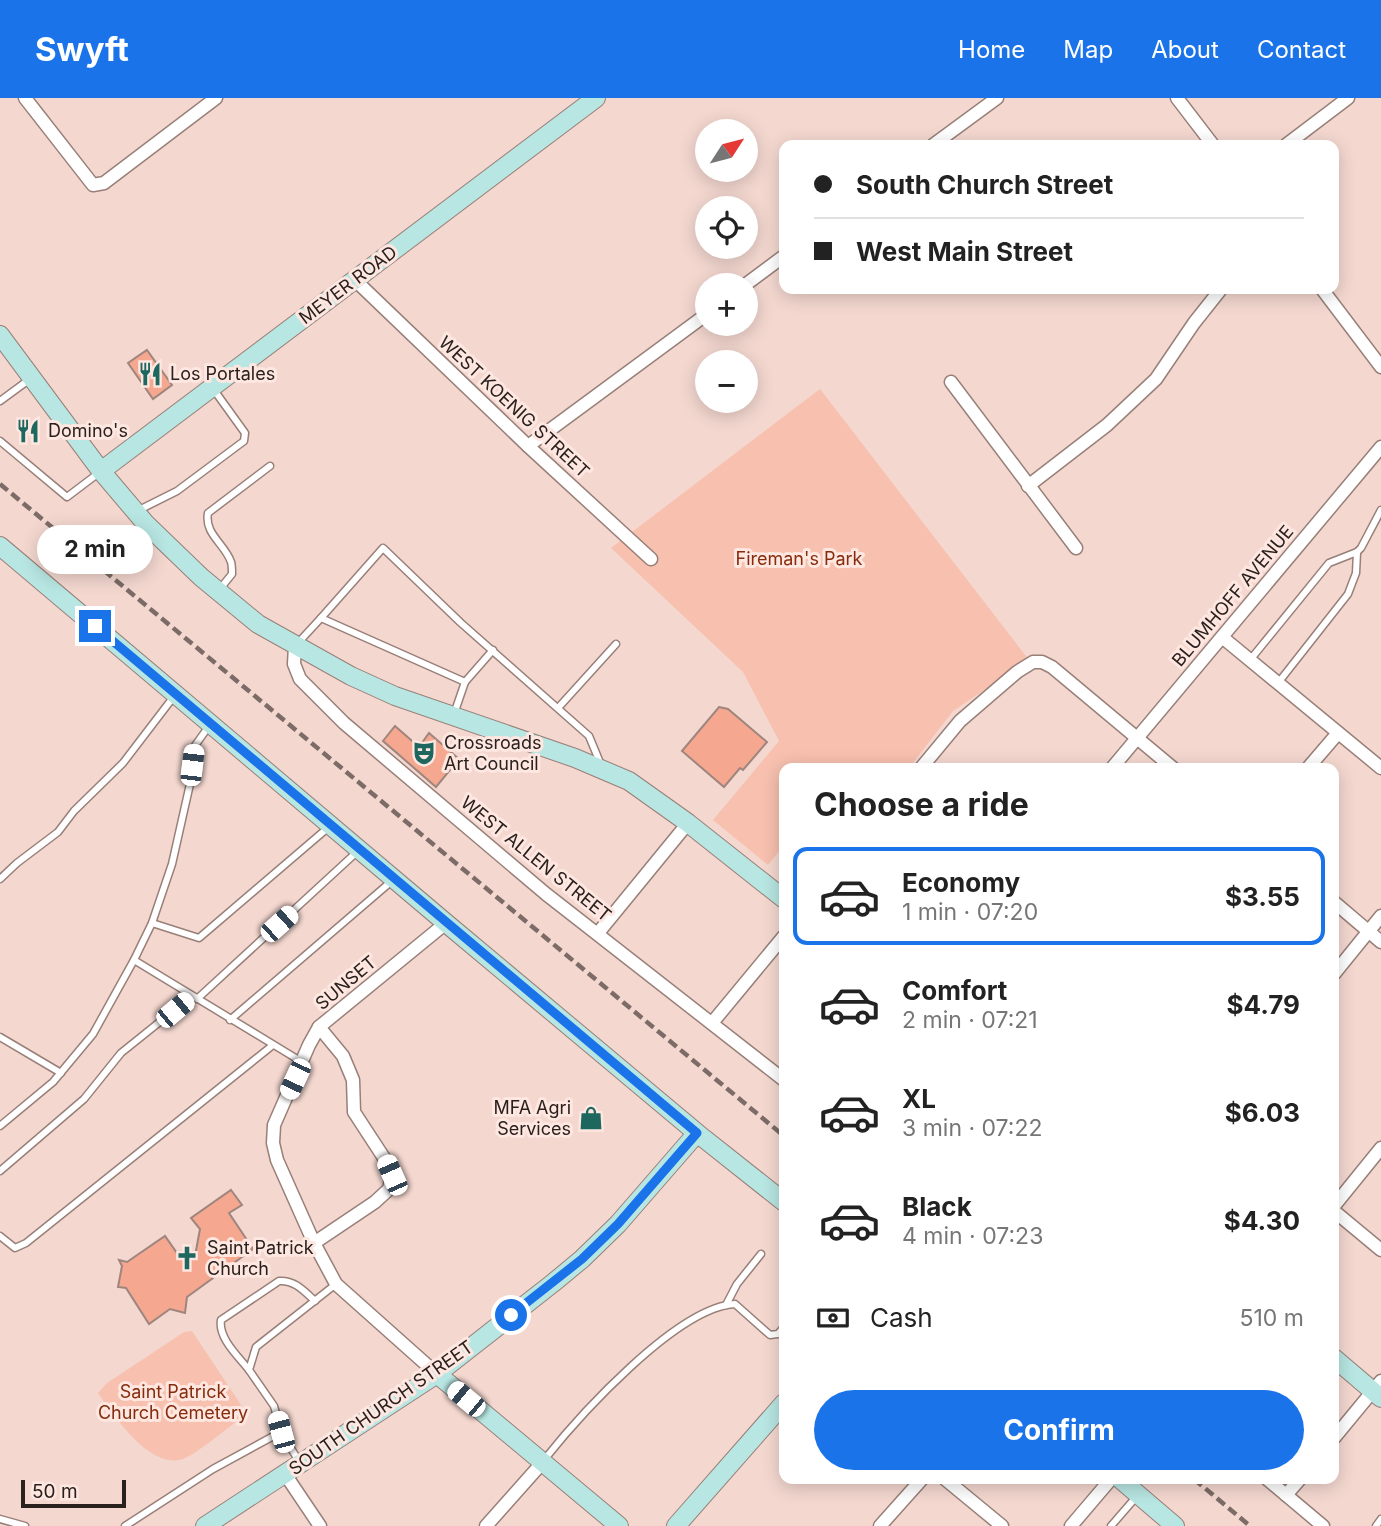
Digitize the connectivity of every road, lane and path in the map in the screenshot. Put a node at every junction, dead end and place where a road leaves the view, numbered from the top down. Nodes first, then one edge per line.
1 (25, 98) edge
2 (216, 98) edge
3 (596, 98) edge
4 (997, 98) edge
5 (1177, 98) edge
6 (1348, 98) edge
7 (940, 140) edge
8 (1209, 140) edge
9 (1293, 140) edge
10 (779, 260) edge
11 (758, 275) edge
12 (355, 279) junction
13 (1216, 294) edge
14 (1325, 294) edge
15 (695, 323) edge
16 (0, 335) edge
17 (1381, 367) edge
18 (31, 377) junction
19 (951, 382) dead end
20 (212, 387) junction
21 (0, 401) edge
22 (0, 441) edge
23 (528, 446) junction
24 (1381, 447) edge
25 (270, 466) dead end
26 (101, 471) junction
27 (1028, 486) junction
28 (1381, 510) edge
29 (136, 512) junction
30 (0, 546) edge
31 (1076, 548) dead end
32 (1357, 552) junction
33 (651, 559) dead end
34 (218, 591) junction
35 (321, 618) junction
36 (1222, 637) junction
37 (616, 644) dead end
38 (295, 646) junction
39 (493, 650) junction
40 (1250, 660) junction
41 (465, 682) junction
42 (1278, 683) junction
43 (176, 693) junction
44 (558, 708) junction
45 (453, 716) junction
46 (211, 723) junction
47 (1338, 733) junction
48 (1136, 738) junction
49 (925, 763) edge
50 (1116, 763) edge
51 (1167, 763) edge
52 (1312, 763) edge
53 (1381, 768) edge
54 (603, 770) junction
55 (688, 823) junction
56 (331, 825) junction
57 (360, 849) junction
58 (0, 879) edge
59 (394, 879) junction
60 (779, 895) edge
61 (1339, 906) edge
62 (1381, 916) edge
63 (152, 923) junction
64 (446, 923) junction
65 (1368, 931) junction
66 (598, 933) junction
67 (779, 942) edge
68 (1381, 942) edge
69 (134, 960) junction
70 (1339, 968) edge
71 (194, 997) junction
72 (230, 1020) junction
73 (712, 1023) junction
74 (319, 1027) junction
75 (0, 1037) edge
76 (273, 1045) junction
77 (302, 1062) junction
78 (61, 1073) junction
79 (779, 1076) edge
80 (0, 1126) edge
81 (697, 1133) junction
82 (1381, 1148) edge
83 (0, 1171) edge
84 (779, 1198) edge
85 (1339, 1202) edge
86 (1339, 1213) edge
87 (0, 1236) edge
88 (314, 1243) junction
89 (1381, 1251) edge
90 (761, 1254) dead end
91 (336, 1284) junction
92 (315, 1301) junction
93 (726, 1305) junction
94 (779, 1334) edge
95 (1339, 1362) edge
96 (249, 1370) junction
97 (437, 1374) junction
98 (1378, 1390) edge
99 (779, 1409) edge
100 (281, 1432) junction
101 (1339, 1433) edge
102 (542, 1463) junction
103 (300, 1464) junction
104 (285, 1474) junction
105 (918, 1484) edge
106 (951, 1484) edge
107 (1107, 1484) edge
108 (1126, 1484) edge
109 (1273, 1484) edge
110 (1296, 1484) edge
111 (1138, 1494) junction
112 (1286, 1495) junction
113 (1381, 1519) edge
114 (0, 1520) edge
115 (228, 1520) edge
116 (679, 1525) edge
117 (1113, 1525) edge
118 (25, 1526) edge
119 (125, 1526) edge
120 (205, 1526) edge
121 (320, 1526) edge
122 (486, 1526) edge
123 (619, 1526) edge
124 (880, 1526) edge
125 (1002, 1526) edge
126 (1071, 1526) edge
127 (1175, 1526) edge
128 (1324, 1526) edge
129 (1376, 1526) edge

1 - 2 street
3 - 12 street, MEYER ROAD
4 - 7 street
5 - 8 street
6 - 9 street
10 - 11 street
12 - 20 street, MEYER ROAD
12 - 23 street, WEST KOENIG STREET
13 - 27 street
14 - 17 street
15 - 23 street
16 - 18 street
18 - 21 lane
18 - 26 street
19 - 27 street
20 - 26 street, MEYER ROAD
20 - 29 lane
22 - 26 lane
23 - 33 street, WEST KOENIG STREET
24 - 36 street, BLUMHOFF AVENUE
25 - 34 lane
26 - 29 street
27 - 31 street
28 - 32 lane
29 - 34 street
30 - 43 street
32 - 40 lane
32 - 42 lane
34 - 38 street
35 - 38 lane
35 - 39 lane
35 - 41 lane
36 - 40 street
36 - 48 street, BLUMHOFF AVENUE
37 - 44 lane
38 - 45 street
38 - 66 street, WEST ALLEN STREET
39 - 41 lane
39 - 44 lane
40 - 42 street
41 - 45 lane
42 - 47 street
43 - 46 street
43 - 58 lane
44 - 54 lane
45 - 54 street
46 - 56 street
46 - 63 lane
47 - 52 street
47 - 53 street
48 - 49 street
48 - 50 street, BLUMHOFF AVENUE
48 - 51 street
54 - 55 street
55 - 60 street
55 - 66 street
56 - 57 street
56 - 63 lane
57 - 59 street
57 - 71 lane
59 - 64 street
59 - 72 lane
61 - 65 street
62 - 65 street
63 - 69 lane
64 - 74 street, SUNSET
64 - 81 street
65 - 68 street
65 - 70 street
66 - 73 street, WEST ALLEN STREET
67 - 73 street
69 - 71 lane
69 - 78 lane
71 - 72 lane
71 - 83 lane
72 - 76 lane
73 - 79 street, WEST ALLEN STREET
74 - 77 street, SUNSET
74 - 88 street
75 - 78 lane
76 - 77 lane
76 - 87 lane
77 - 88 street, SUNSET
78 - 80 lane
81 - 84 street
81 - 97 street, SOUTH CHURCH STREET
82 - 85 street
86 - 89 street
88 - 91 street, SUNSET
90 - 93 lane
91 - 92 lane
91 - 97 street
92 - 96 lane
92 - 96 lane
93 - 94 lane
93 - 102 lane
95 - 98 street
96 - 100 lane
97 - 102 street
97 - 103 street, SOUTH CHURCH STREET
98 - 101 street
99 - 116 street
100 - 103 lane
100 - 119 lane
102 - 122 street
102 - 123 street
103 - 104 street, SOUTH CHURCH STREET
104 - 115 street, SOUTH CHURCH STREET
104 - 121 street
105 - 124 street
106 - 125 street
107 - 126 street
108 - 111 street
109 - 112 street
110 - 112 street
111 - 117 lane
111 - 127 street
112 - 128 street
113 - 129 lane
114 - 118 lane
115 - 120 street, SOUTH CHURCH STREET

